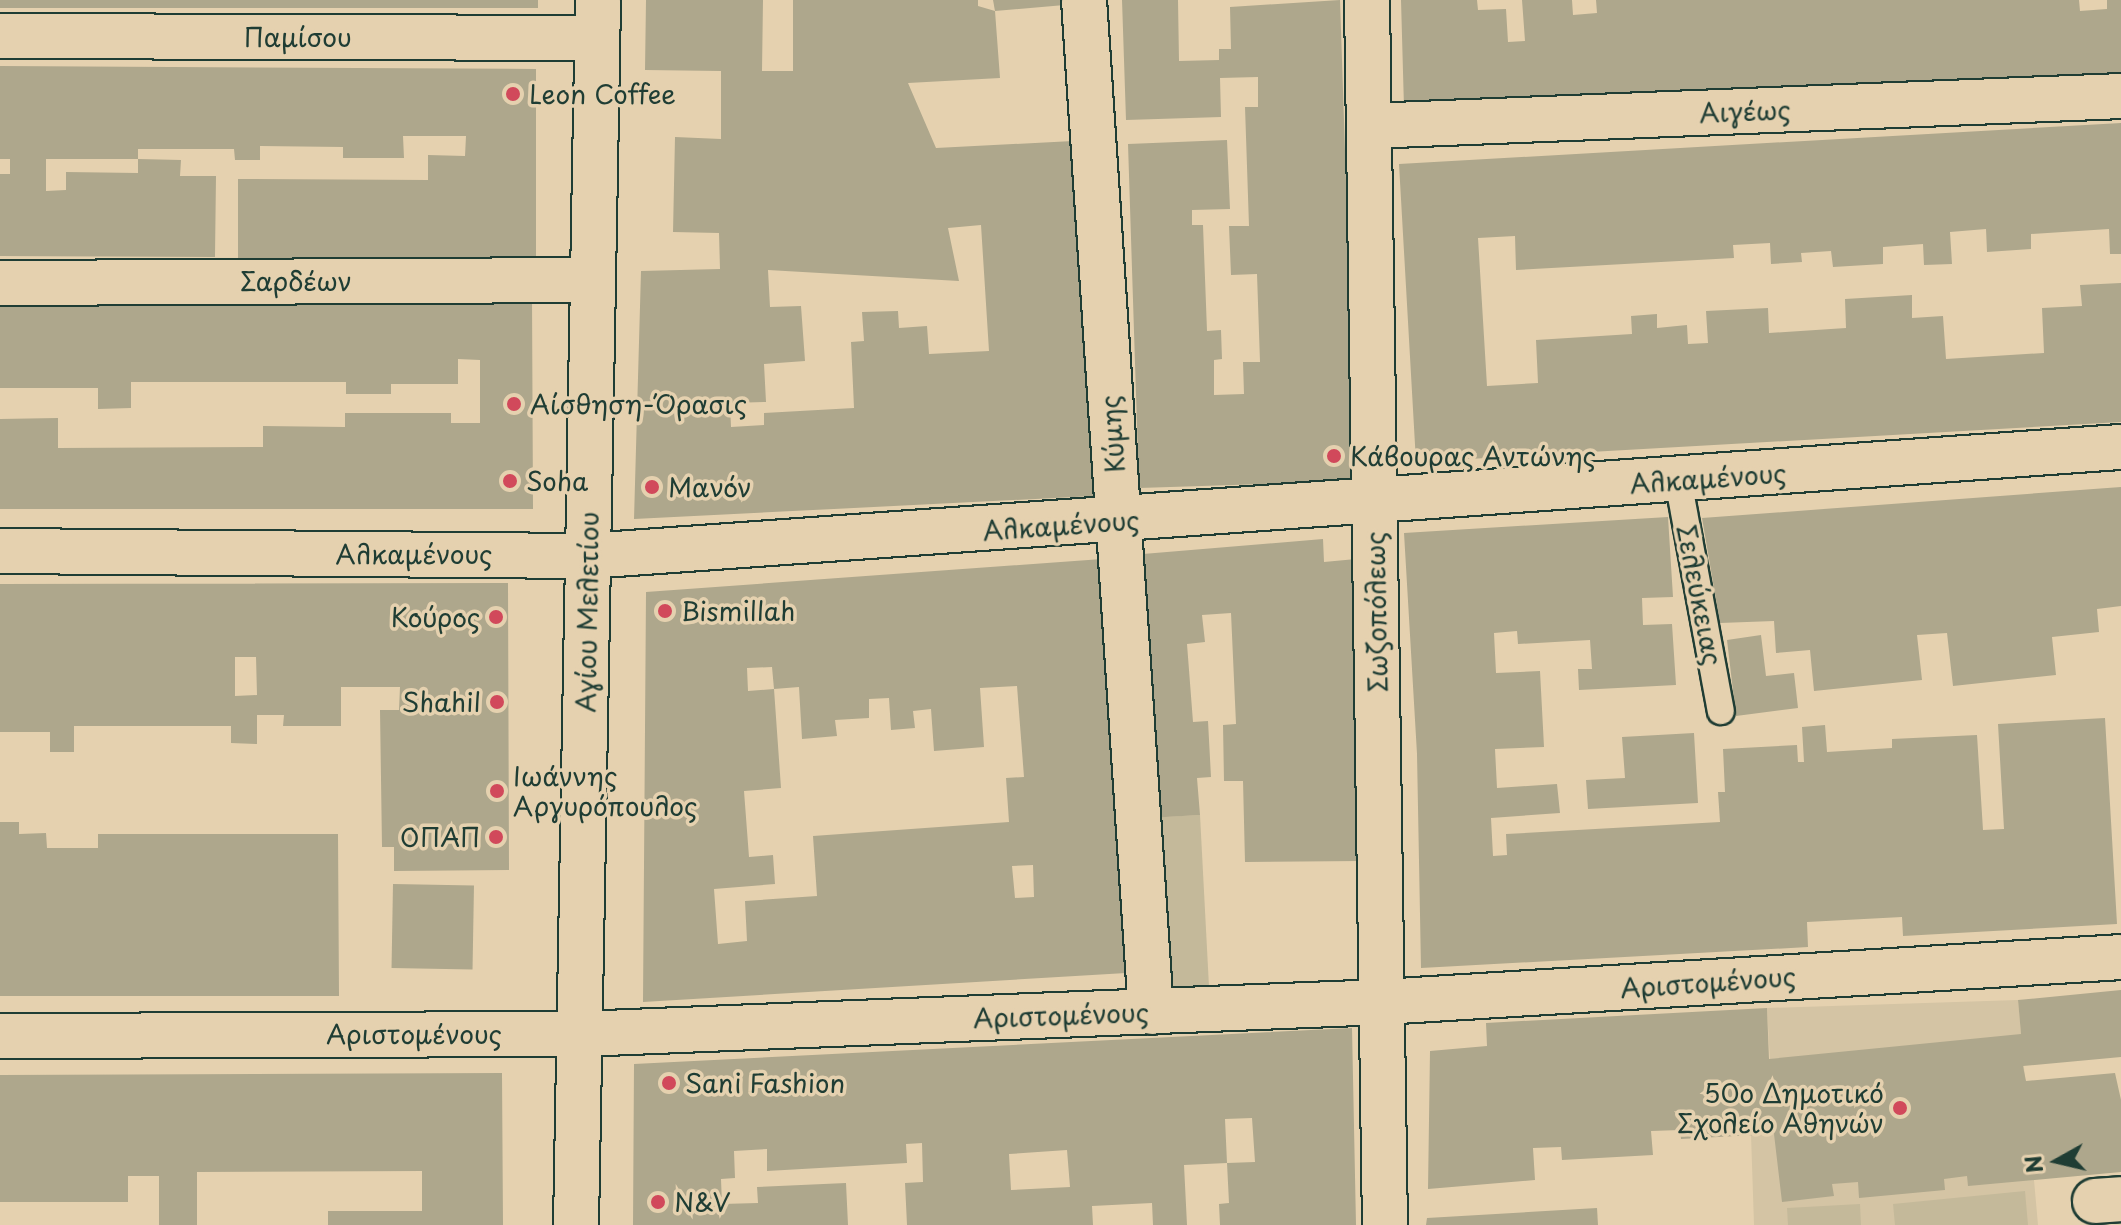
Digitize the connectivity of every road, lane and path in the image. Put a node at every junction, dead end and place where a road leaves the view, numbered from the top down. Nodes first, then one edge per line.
1 (1084, 0) edge
2 (1367, 0) edge
3 (597, 19) edge
4 (0, 36) edge
5 (2121, 96) edge
6 (1369, 126) junction
7 (593, 280) junction
8 (0, 283) edge
9 (2121, 447) edge
10 (1678, 480) junction
11 (1375, 503) junction
12 (1118, 521) junction
13 (0, 551) edge
14 (588, 556) junction
15 (1721, 711) dead end
16 (2121, 957) edge
17 (1382, 1002) junction
18 (1151, 1012) junction
19 (580, 1034) junction
20 (0, 1036) edge
21 (576, 1225) edge
22 (1385, 1225) edge

1 - 12 street, Κύμης
2 - 6 street, Σωζοπόλεως
3 - 4 street, Παμίσου
3 - 7 street, Αγίου Μελετίου
5 - 6 street, Αιγέως
6 - 11 street, Σωζοπόλεως
7 - 8 street, Σαρδέων
7 - 14 street, Αγίου Μελετίου
9 - 10 street, Αλκαμένους
10 - 11 street, Αλκαμένους
10 - 15 lane, Σελεύκειας
11 - 12 street, Αλκαμένους
11 - 17 street, Σωζοπόλεως
12 - 14 street, Αλκαμένους
12 - 18 street, Κύμης
13 - 14 street, Αλκαμένους
14 - 19 street, Αγίου Μελετίου
16 - 17 street, Αριστομένους
17 - 18 street, Αριστομένους
17 - 22 street, Σωζοπόλεως
18 - 19 street, Αριστομένους
19 - 20 street, Αριστομένους
19 - 21 street, Αγίου Μελετίου

